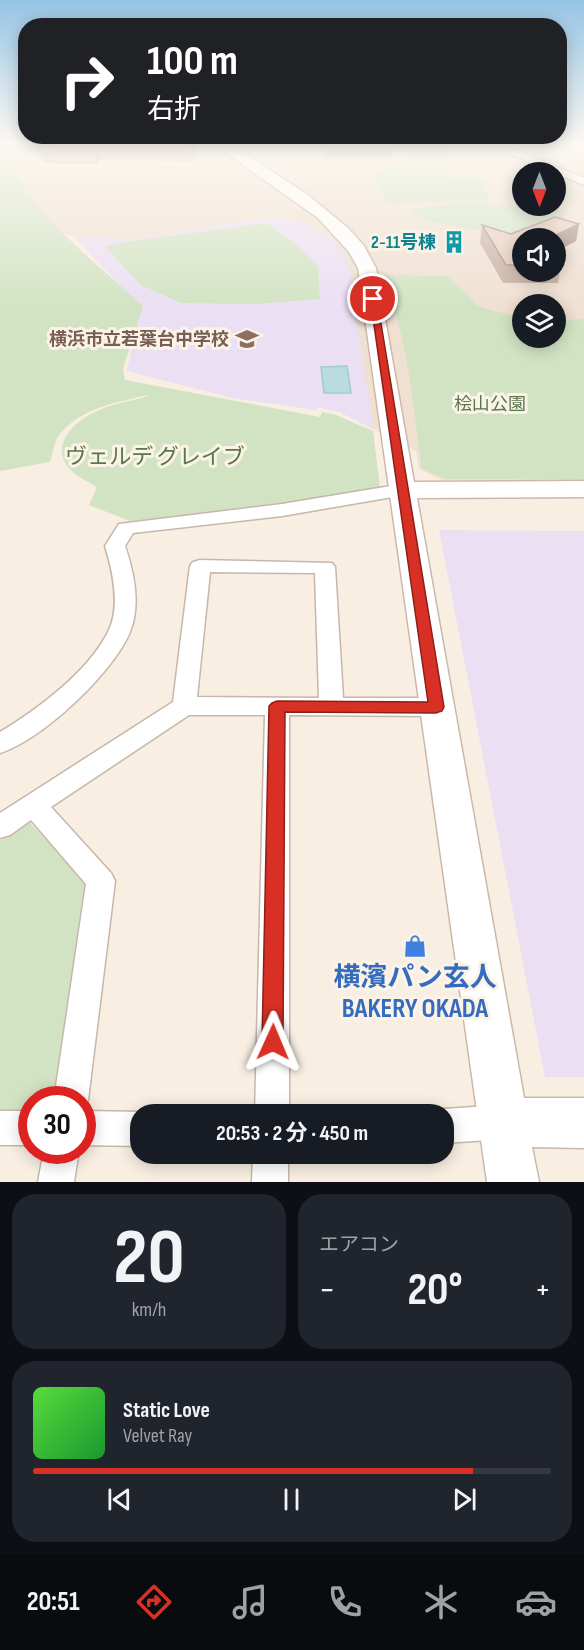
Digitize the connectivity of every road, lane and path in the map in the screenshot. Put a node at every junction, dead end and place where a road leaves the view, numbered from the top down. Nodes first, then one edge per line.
1 (299, 198) edge
2 (584, 489) edge
3 (403, 490) junction
4 (184, 706) junction
5 (277, 706) junction
6 (331, 706) junction
7 (436, 707) junction
8 (0, 744) edge
9 (33, 806) junction
10 (0, 827) edge
11 (73, 1086) edge
12 (272, 1104) edge
13 (504, 1122) junction
14 (584, 1123) edge
15 (454, 1125) edge
16 (0, 1128) edge
17 (18, 1128) edge
18 (96, 1128) edge
19 (130, 1129) edge
20 (59, 1164) edge
21 (271, 1164) edge
22 (56, 1182) edge
23 (270, 1182) edge
24 (513, 1182) edge

1 - 3 street
2 - 3 street
3 - 7 street
3 - 8 street
4 - 5 street
4 - 6 street
4 - 9 street
5 - 6 street
5 - 12 street
6 - 7 street
7 - 13 street
9 - 10 street
9 - 11 street
13 - 14 street
13 - 15 street
13 - 24 street
16 - 17 street
18 - 19 street
20 - 22 street
21 - 23 street

